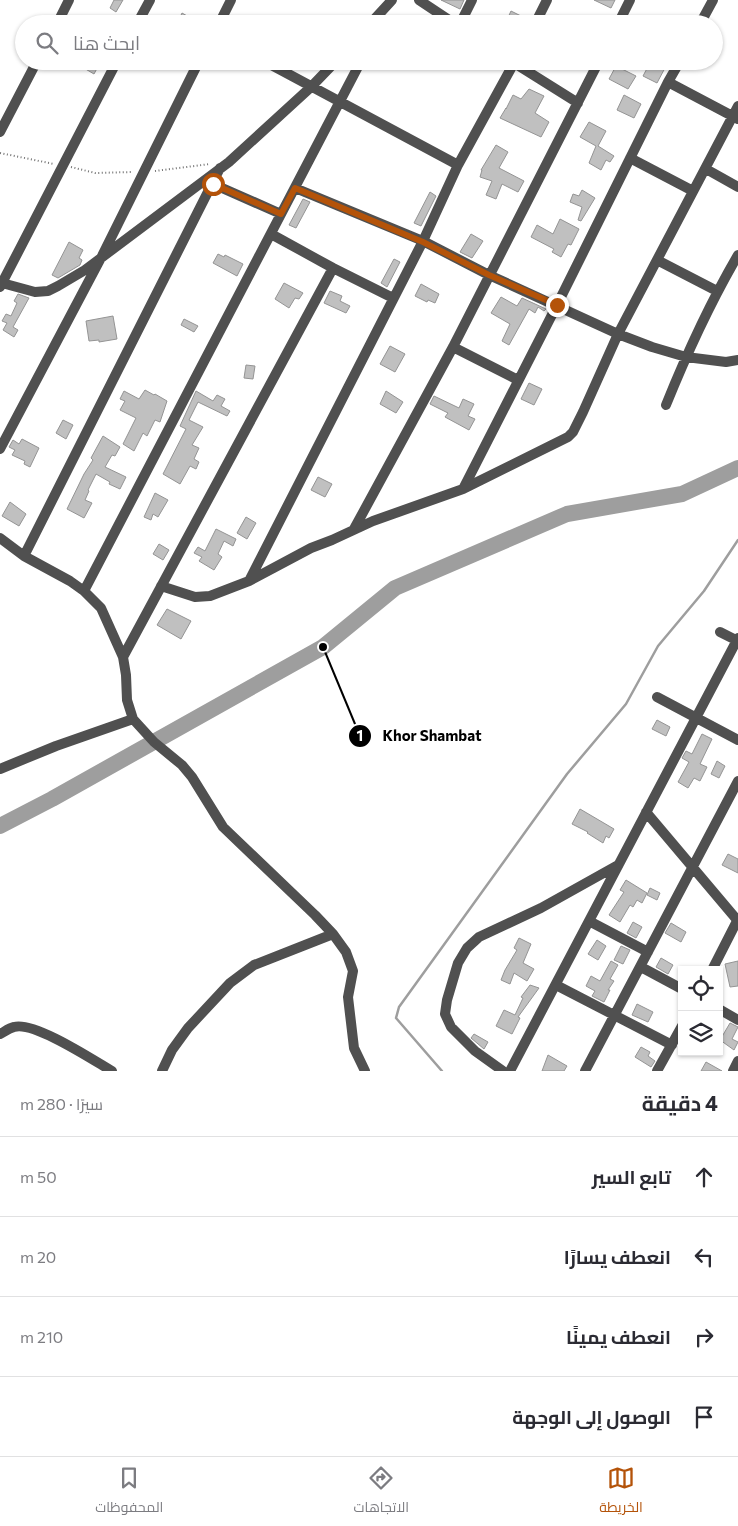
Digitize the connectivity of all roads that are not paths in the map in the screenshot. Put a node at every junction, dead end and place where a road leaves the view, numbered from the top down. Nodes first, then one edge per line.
1 (69, 0) edge
2 (150, 0) edge
3 (231, 0) edge
4 (393, 0) edge
5 (418, 0) edge
6 (472, 0) edge
7 (547, 0) edge
8 (630, 0) edge
9 (713, 0) edge
10 (62, 15) edge
11 (142, 15) edge
12 (224, 15) edge
13 (379, 15) edge
14 (386, 15) edge
15 (441, 15) edge
16 (464, 15) edge
17 (540, 15) edge
18 (622, 15) edge
19 (705, 15) edge
20 (32, 70) edge
21 (113, 70) edge
22 (195, 70) edge
23 (280, 70) edge
24 (327, 70) edge
25 (356, 70) edge
26 (509, 70) edge
27 (526, 70) edge
28 (594, 70) edge
29 (674, 70) edge
30 (668, 82) junction
31 (311, 87) junction
32 (340, 102) junction
33 (578, 103) junction
34 (738, 106) edge
35 (735, 117) edge
36 (0, 132) edge
37 (630, 158) junction
38 (458, 165) junction
39 (215, 166) junction
40 (706, 169) junction
41 (213, 184) junction
42 (738, 187) edge
43 (295, 188) junction
44 (693, 191) junction
45 (281, 214) junction
46 (271, 234) junction
47 (423, 242) junction
48 (738, 255) edge
49 (102, 256) junction
50 (657, 260) junction
51 (333, 268) junction
52 (489, 275) junction
53 (1, 285) edge
54 (717, 292) junction
55 (393, 298) junction
56 (557, 305) junction
57 (618, 334) junction
58 (453, 347) junction
59 (686, 357) junction
60 (738, 360) edge
61 (518, 380) junction
62 (666, 405) dead end
63 (0, 449) edge
64 (462, 489) junction
65 (354, 529) junction
66 (0, 538) edge
67 (24, 556) junction
68 (249, 580) junction
69 (161, 586) junction
70 (84, 591) junction
71 (720, 632) dead end
72 (738, 640) edge
73 (123, 657) junction
74 (657, 697) dead end
75 (696, 718) junction
76 (133, 719) junction
77 (738, 740) edge
78 (0, 769) edge
79 (738, 781) edge
80 (646, 812) junction
81 (618, 865) junction
82 (693, 867) junction
83 (738, 920) edge
84 (589, 921) junction
85 (333, 934) junction
86 (648, 952) junction
87 (714, 966) edge
88 (641, 967) junction
89 (556, 985) junction
90 (678, 987) edge
91 (722, 1011) edge
92 (615, 1016) junction
93 (738, 1020) edge
94 (0, 1034) edge
95 (678, 1034) edge
96 (672, 1045) junction
97 (738, 1062) edge
98 (112, 1071) edge
99 (162, 1071) edge
100 (365, 1071) edge
101 (503, 1071) edge
102 (510, 1071) edge
103 (585, 1071) edge
104 (657, 1071) edge
105 (733, 1071) edge

1 - 10 street
2 - 11 street
3 - 12 street
4 - 13 street
4 - 14 street
5 - 15 street
6 - 16 street
7 - 17 street
8 - 18 street
9 - 19 street
20 - 36 street
21 - 53 street
22 - 49 street
23 - 31 street
24 - 31 street
25 - 32 street
26 - 38 street
27 - 33 street
28 - 33 street
29 - 30 street
30 - 35 street
30 - 37 street
31 - 32 street
31 - 39 street
32 - 38 street
32 - 43 street
33 - 52 street
34 - 35 street
35 - 40 street
37 - 44 street
37 - 56 street
38 - 47 street
39 - 41 street
39 - 49 street
40 - 42 street
40 - 44 street
41 - 45 street
41 - 67 street
43 - 45 street
43 - 47 street
44 - 50 street
45 - 46 street
46 - 51 street
46 - 70 street
47 - 52 street
47 - 55 street
48 - 54 street
49 - 53 street
49 - 63 street
50 - 54 street
50 - 57 street
51 - 55 street
51 - 69 street
52 - 56 street
52 - 58 street
54 - 59 street
55 - 68 street
56 - 57 street
56 - 61 street
57 - 59 street
57 - 64 street
58 - 61 street
58 - 65 street
59 - 60 street
59 - 62 street
61 - 64 street
64 - 65 street
65 - 68 street
66 - 67 street
67 - 70 street
68 - 69 street
69 - 73 street
70 - 73 street
71 - 72 street
72 - 75 street
73 - 76 street
74 - 75 street
75 - 77 street
75 - 80 street
76 - 78 street
76 - 85 street
79 - 82 street
80 - 81 street
80 - 82 street
81 - 84 street
81 - 101 street
82 - 83 street
82 - 86 street
83 - 87 street
84 - 86 street
84 - 89 street
85 - 99 street
85 - 100 street
86 - 88 street
88 - 90 street
88 - 92 street
89 - 92 street
89 - 102 street
91 - 93 street
92 - 96 street
92 - 103 street
94 - 98 street
95 - 96 street
96 - 104 street
97 - 105 street

